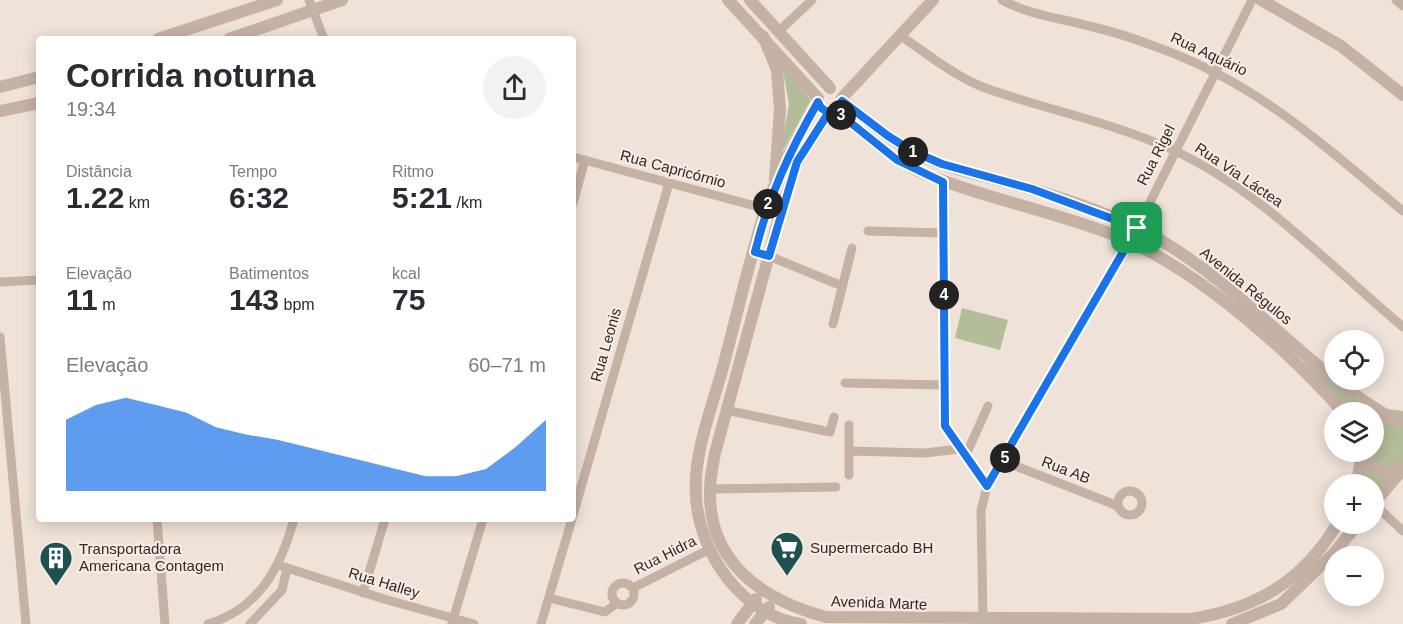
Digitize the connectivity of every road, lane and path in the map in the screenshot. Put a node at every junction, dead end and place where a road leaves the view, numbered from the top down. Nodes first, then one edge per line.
1 (277, 0) edge
2 (342, 0) edge
3 (728, 0) edge
4 (750, 0) edge
5 (812, 0) edge
6 (933, 0) edge
7 (1002, 0) edge
8 (1252, 0) edge
9 (1261, 0) edge
10 (1396, 0) edge
11 (311, 5) edge
12 (1403, 6) edge
13 (779, 31) junction
14 (167, 36) edge
15 (236, 36) edge
16 (323, 36) edge
17 (764, 36) junction
18 (901, 36) junction
19 (1216, 70) junction
20 (36, 79) edge
21 (0, 87) edge
22 (1403, 95) edge
23 (818, 100) junction
24 (836, 100) junction
25 (36, 104) edge
26 (0, 111) edge
27 (1175, 151) junction
28 (576, 158) edge
29 (585, 160) junction
30 (943, 182) junction
31 (669, 183) junction
32 (774, 189) junction
33 (576, 192) edge
34 (766, 209) junction
35 (1403, 211) edge
36 (1137, 228) junction
37 (868, 231) dead end
38 (944, 232) junction
39 (1128, 242) junction
40 (852, 248) dead end
41 (755, 252) junction
42 (769, 256) junction
43 (36, 280) edge
44 (0, 282) edge
45 (842, 286) junction
46 (832, 324) dead end
47 (1403, 327) edge
48 (0, 337) edge
49 (845, 383) dead end
50 (945, 385) junction
51 (1333, 402) edge
52 (988, 406) dead end
53 (726, 410) junction
54 (834, 417) dead end
55 (1397, 419) edge
56 (849, 425) dead end
57 (4, 435) edge
58 (850, 451) junction
59 (962, 453) junction
60 (1003, 461) junction
61 (1368, 462) edge
62 (1403, 468) edge
63 (849, 475) dead end
64 (987, 486) junction
65 (836, 487) dead end
66 (710, 489) junction
67 (1384, 492) edge
68 (576, 503) edge
69 (1118, 506) dead end
70 (1384, 513) edge
71 (157, 522) edge
72 (293, 522) edge
73 (384, 522) edge
74 (482, 522) edge
75 (571, 522) edge
76 (1403, 531) edge
77 (1330, 534) edge
78 (1350, 534) edge
79 (1322, 545) joint
80 (716, 546) junction
81 (1340, 546) edge
82 (1324, 563) edge
83 (282, 567) junction
84 (633, 588) junction
85 (761, 591) junction
86 (363, 593) junction
87 (549, 598) junction
88 (774, 598) junction
89 (617, 603) junction
90 (752, 605) junction
91 (766, 613) junction
92 (453, 621) edge
93 (983, 622) edge
94 (1172, 622) edge
95 (26, 624) edge
96 (165, 624) edge
97 (208, 624) edge
98 (250, 624) edge
99 (474, 624) edge
100 (542, 624) edge
101 (737, 624) edge
102 (754, 624) edge
103 (801, 624) edge
104 (1232, 624) edge

1 - 14 street
2 - 11 street
3 - 17 street
4 - 13 street, Avenida Régulos
5 - 13 street
6 - 18 street
7 - 19 street, Rua Aquário
8 - 19 street, Rua Rigel
9 - 22 street
10 - 12 street
11 - 15 street
11 - 16 street
13 - 24 street, Avenida Régulos
17 - 23 street
17 - 32 street
18 - 24 street
18 - 27 street, Rua Via Láctea
19 - 27 street, Rua Rigel
19 - 35 street, Rua Aquário
20 - 21 street
23 - 24 street, Avenida Marte
23 - 24 street
23 - 32 street, Avenida Marte
24 - 30 street, Avenida Régulos
24 - 36 street, Avenida Régulos
24 - 42 street, Avenida Marte
25 - 26 street
27 - 36 street, Rua Rigel
27 - 47 street, Rua Via Láctea
28 - 29 street, Rua Capricórnio
29 - 31 street, Rua Capricórnio
29 - 33 street
30 - 38 street
30 - 39 street, Avenida Régulos
31 - 34 street, Rua Capricórnio
31 - 68 street, Rua Leonis
32 - 34 street, Avenida Marte
34 - 41 street, Avenida Marte
36 - 39 street, Rua Rigel
36 - 55 street, Avenida Régulos
37 - 38 street
38 - 50 street
39 - 51 street, Avenida Régulos
39 - 60 street, Rua Rigel
40 - 45 street
41 - 42 street
41 - 80 street, Avenida Marte
42 - 45 street
42 - 53 street, Avenida Marte
43 - 44 street
45 - 46 street
48 - 57 street
49 - 50 street
50 - 59 street
52 - 59 street
53 - 54 street
53 - 66 street, Avenida Marte
56 - 58 street
57 - 95 street
58 - 59 street
58 - 63 street
59 - 64 street
60 - 64 street, Rua Rigel
60 - 69 street, Rua AB
61 - 62 street
62 - 67 street
64 - 93 street, Rua Rigel
65 - 66 street
66 - 80 street, Avenida Marte
70 - 76 street
71 - 96 street
72 - 83 street
73 - 86 street
74 - 92 street
75 - 87 street, Rua Leonis
77 - 79 street, Avenida Marte
78 - 81 street
79 - 94 street, Avenida Marte
80 - 84 street, Rua Hidra
80 - 85 street, Avenida Marte
80 - 90 street, Avenida Marte
82 - 104 street
83 - 86 street, Rua Halley
83 - 97 street
83 - 98 street
84 - 89 street
84 - 89 street
85 - 88 street, Avenida Marte
85 - 90 street
86 - 92 street, Rua Halley
87 - 89 street
87 - 100 street, Rua Leonis
88 - 91 street
88 - 93 street, Avenida Marte
90 - 91 street, Avenida Marte
90 - 101 street
91 - 102 street
91 - 103 street, Avenida Marte
92 - 99 street, Rua Halley
93 - 94 street, Avenida Marte

